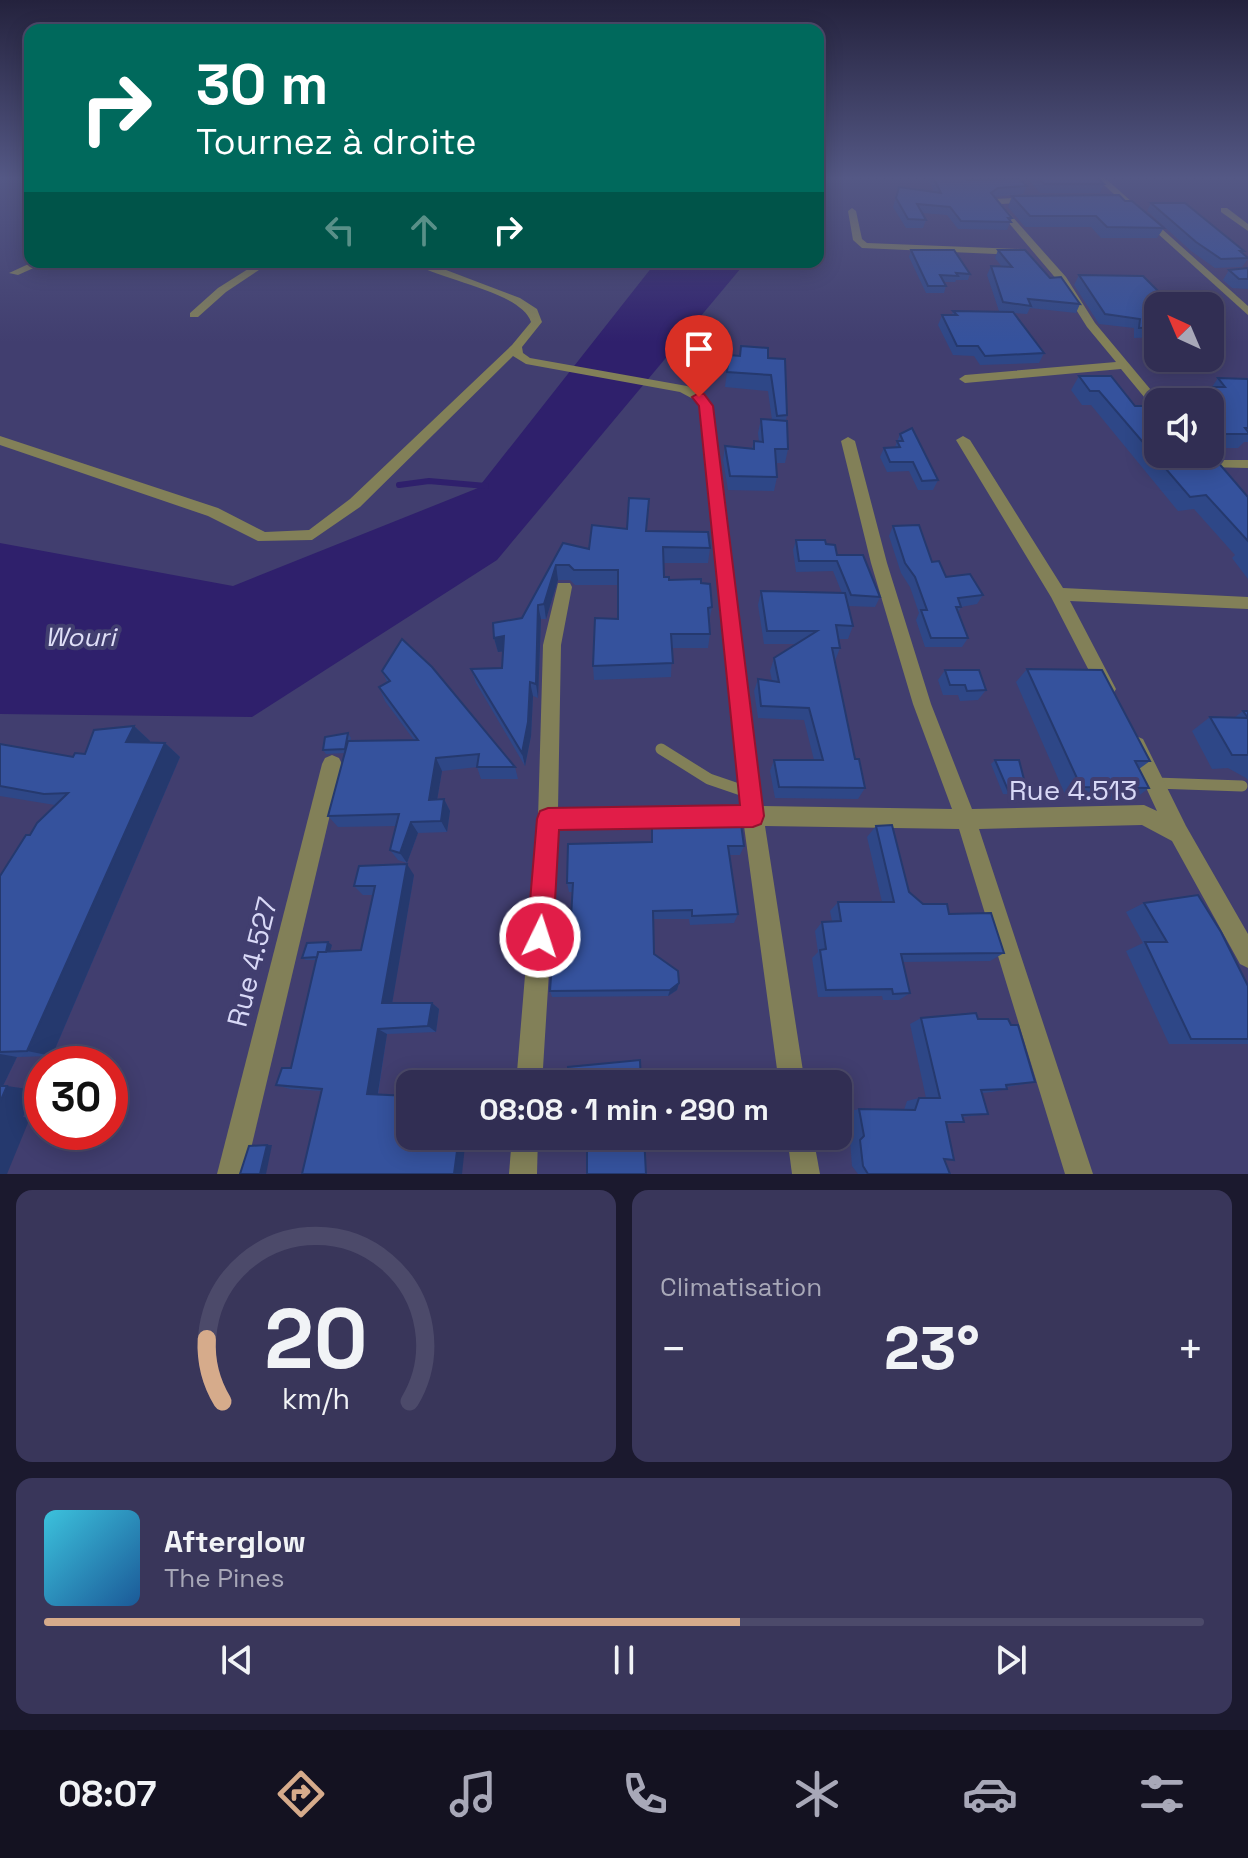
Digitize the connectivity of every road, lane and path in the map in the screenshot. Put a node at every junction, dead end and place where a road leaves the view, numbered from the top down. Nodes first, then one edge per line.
1 (856, 232) edge
2 (1020, 232) edge
3 (1159, 232) edge
4 (1037, 253) junction
5 (27, 268) edge
6 (257, 268) edge
7 (432, 268) edge
8 (14, 273) dead end
9 (1220, 273) dead end
10 (1206, 274) junction
11 (1248, 312) edge
12 (194, 315) dead end
13 (516, 347) junction
14 (1123, 365) junction
15 (965, 379) dead end
16 (1144, 390) edge
17 (0, 440) edge
18 (963, 440) dead end
19 (848, 441) dead end
20 (1224, 461) edge
21 (1248, 464) edge
22 (1212, 468) edge
23 (1219, 476) edge
24 (564, 587) dead end
25 (1058, 594) junction
26 (1248, 603) edge
27 (661, 749) dead end
28 (332, 764) dead end
29 (1155, 783) junction
30 (1242, 786) dead end
31 (752, 804) junction
32 (548, 819) junction
33 (966, 819) junction
34 (1179, 834) junction
35 (1248, 956) edge
36 (530, 1070) edge
37 (790, 1070) edge
38 (524, 1150) edge
39 (802, 1150) edge
40 (231, 1174) edge
41 (523, 1174) edge
42 (806, 1174) edge
43 (1079, 1174) edge

1 - 4 street
2 - 4 street
3 - 10 street
4 - 14 street
5 - 8 street
6 - 12 street
7 - 13 street
9 - 10 street
10 - 11 street
13 - 17 street
13 - 31 street
14 - 15 street
14 - 16 street
18 - 25 street
19 - 33 street
20 - 21 street
22 - 23 street
24 - 32 street
25 - 26 street
25 - 29 street
27 - 31 lane
28 - 40 street, Rue 4.527
29 - 30 lane
29 - 34 street
31 - 32 street, Rue 4.513
31 - 33 street, Rue 4.513
31 - 37 street
32 - 36 street
33 - 34 street, Rue 4.513
33 - 43 street
34 - 35 street
38 - 41 street
39 - 42 street

